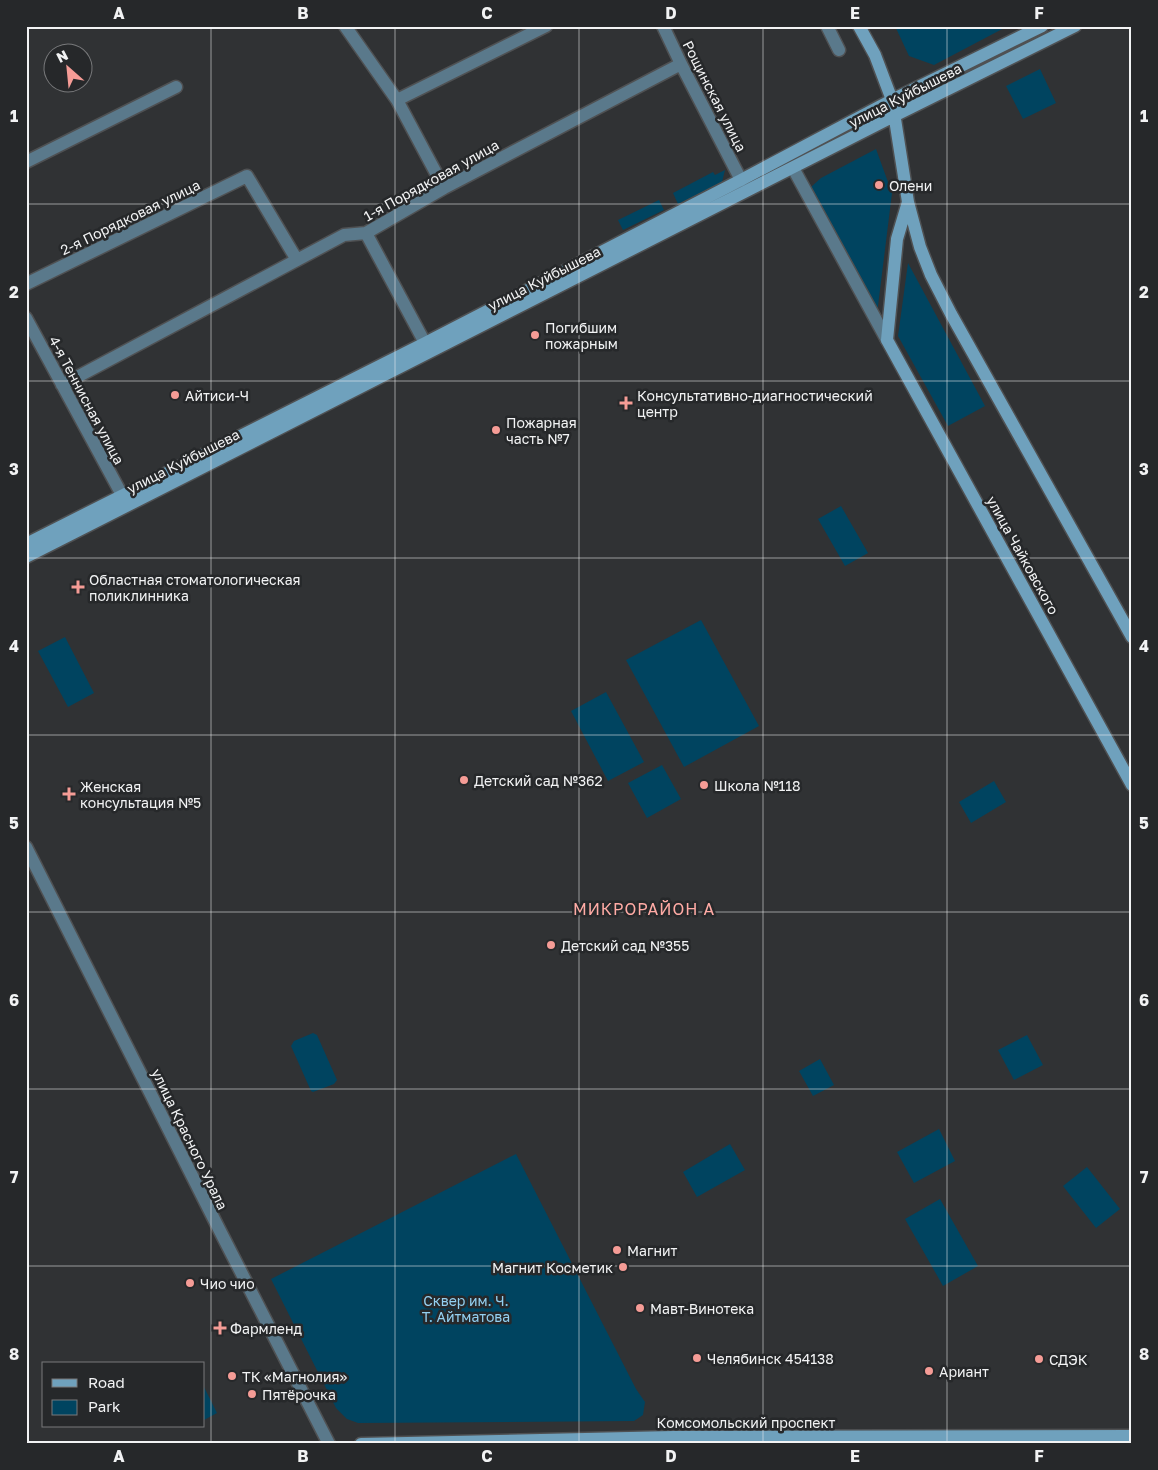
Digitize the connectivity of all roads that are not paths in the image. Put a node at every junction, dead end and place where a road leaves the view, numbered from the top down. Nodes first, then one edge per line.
1 (345, 26) edge
2 (546, 26) edge
3 (663, 26) edge
4 (827, 26) edge
5 (859, 26) edge
6 (1042, 26) edge
7 (1075, 26) edge
8 (839, 50) dead end
9 (681, 64) junction
10 (176, 87) dead end
11 (397, 100) junction
12 (892, 100) junction
13 (894, 116) junction
14 (26, 162) edge
15 (793, 168) junction
16 (742, 180) junction
17 (444, 188) junction
18 (908, 202) junction
19 (366, 233) junction
20 (297, 260) junction
21 (26, 284) edge
22 (26, 318) edge
23 (887, 340) junction
24 (427, 348) junction
25 (62, 385) junction
26 (125, 500) junction
27 (26, 544) edge
28 (26, 557) edge
29 (1132, 637) edge
30 (1132, 785) edge
31 (26, 847) edge
32 (1132, 1436) edge
33 (329, 1444) edge
34 (361, 1444) edge

1 - 11 street
2 - 11 street
3 - 9 street, Рощинская улица
4 - 8 street
5 - 12 main road
6 - 12 main road, улица Куйбышева
7 - 13 main road, улица Куйбышева
9 - 16 street, Рощинская улица
9 - 17 street, 1-я Порядковая улица
10 - 14 street
11 - 17 street
12 - 13 main road
12 - 16 main road, улица Куйбышева
13 - 15 main road, улица Куйбышева
13 - 18 main road
15 - 23 street, улица Чайковского
15 - 24 main road, улица Куйбышева
16 - 24 main road, улица Куйбышева
17 - 19 street, 1-я Порядковая улица
18 - 23 main road
18 - 29 main road
19 - 20 street, 1-я Порядковая улица
19 - 24 street
20 - 21 street, 2-я Порядковая улица
20 - 25 street, 1-я Порядковая улица
22 - 25 street, 4-я Теннисная улица
23 - 30 main road, улица Чайковского
24 - 26 main road, улица Куйбышева
25 - 26 street, 4-я Теннисная улица
26 - 27 main road, улица Куйбышева
26 - 28 main road, улица Куйбышева
31 - 33 street, улица Красного Урала
32 - 34 main road, Комсомольский проспект

